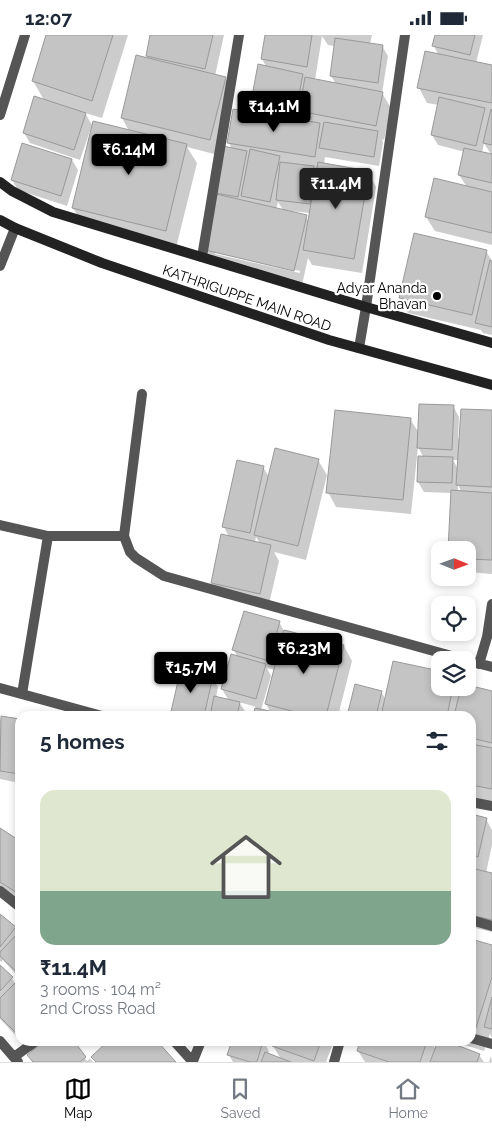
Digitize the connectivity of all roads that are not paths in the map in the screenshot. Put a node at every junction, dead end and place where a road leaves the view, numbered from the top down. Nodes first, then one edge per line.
1 (25, 35) edge
2 (239, 35) edge
3 (405, 35) edge
4 (0, 115) edge
5 (0, 182) edge
6 (0, 220) edge
7 (15, 228) junction
8 (202, 257) junction
9 (0, 266) edge
10 (366, 307) junction
11 (492, 343) edge
12 (359, 348) junction
13 (492, 385) edge
14 (142, 393) dead end
15 (0, 525) edge
16 (48, 536) junction
17 (124, 537) junction
18 (492, 604) edge
19 (435, 651) edge
20 (476, 662) edge
21 (479, 663) junction
22 (492, 667) edge
23 (0, 689) edge
24 (22, 694) junction
25 (84, 711) edge
26 (476, 803) edge
27 (492, 805) edge
28 (0, 891) edge
29 (15, 903) edge
30 (476, 921) edge
31 (492, 926) edge
32 (476, 1040) edge
33 (0, 1041) edge
34 (492, 1045) edge
35 (30, 1046) edge
36 (179, 1046) edge
37 (199, 1046) edge
38 (339, 1046) edge
39 (16, 1059) edge
40 (193, 1062) edge
41 (334, 1062) edge

1 - 4 street
2 - 8 street
3 - 10 street
5 - 8 main road, KATHRIGUPPE MAIN ROAD
6 - 7 main road, KATHRIGUPPE MAIN ROAD
7 - 9 street
7 - 12 main road, KATHRIGUPPE MAIN ROAD
8 - 10 main road, KATHRIGUPPE MAIN ROAD
10 - 11 main road, KATHRIGUPPE MAIN ROAD
10 - 12 street
12 - 13 main road, KATHRIGUPPE MAIN ROAD
14 - 17 street
15 - 16 street
16 - 17 street
16 - 24 street
17 - 19 street
18 - 21 street
20 - 21 street
21 - 22 street
23 - 24 street
24 - 25 street
26 - 27 street
28 - 29 street
30 - 31 street
32 - 34 street
33 - 39 street
35 - 39 street
36 - 40 street
37 - 40 street
38 - 41 street

